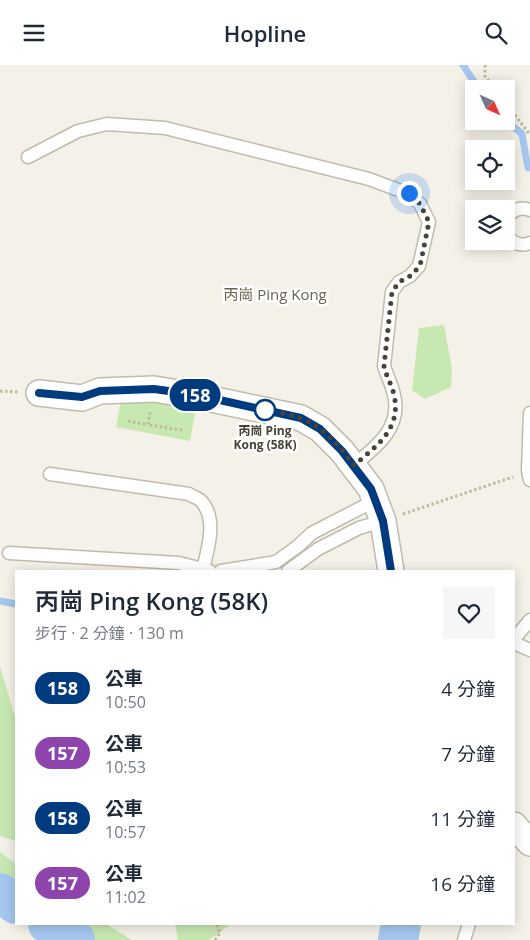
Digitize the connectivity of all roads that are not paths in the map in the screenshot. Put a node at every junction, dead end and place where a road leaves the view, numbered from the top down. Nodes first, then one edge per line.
1 (28, 157) dead end
2 (530, 210) edge
3 (515, 211) edge
4 (515, 242) edge
5 (529, 245) edge
6 (39, 393) dead end
7 (530, 413) edge
8 (354, 465) junction
9 (50, 474) dead end
10 (529, 476) edge
11 (380, 510) junction
12 (9, 553) dead end
13 (206, 570) edge
14 (227, 570) edge
15 (289, 570) edge
16 (391, 570) edge
17 (530, 620) edge
18 (515, 640) edge
19 (515, 642) edge
20 (530, 650) edge
21 (515, 826) edge
22 (530, 843) edge
23 (469, 925) edge
24 (464, 940) edge

1 - 8 lane
2 - 3 lane
4 - 5 lane
6 - 8 street
7 - 10 lane
8 - 11 street
9 - 13 lane
11 - 14 lane
11 - 15 lane
11 - 16 street
12 - 13 lane
17 - 18 lane
19 - 20 lane
21 - 22 street
23 - 24 lane

